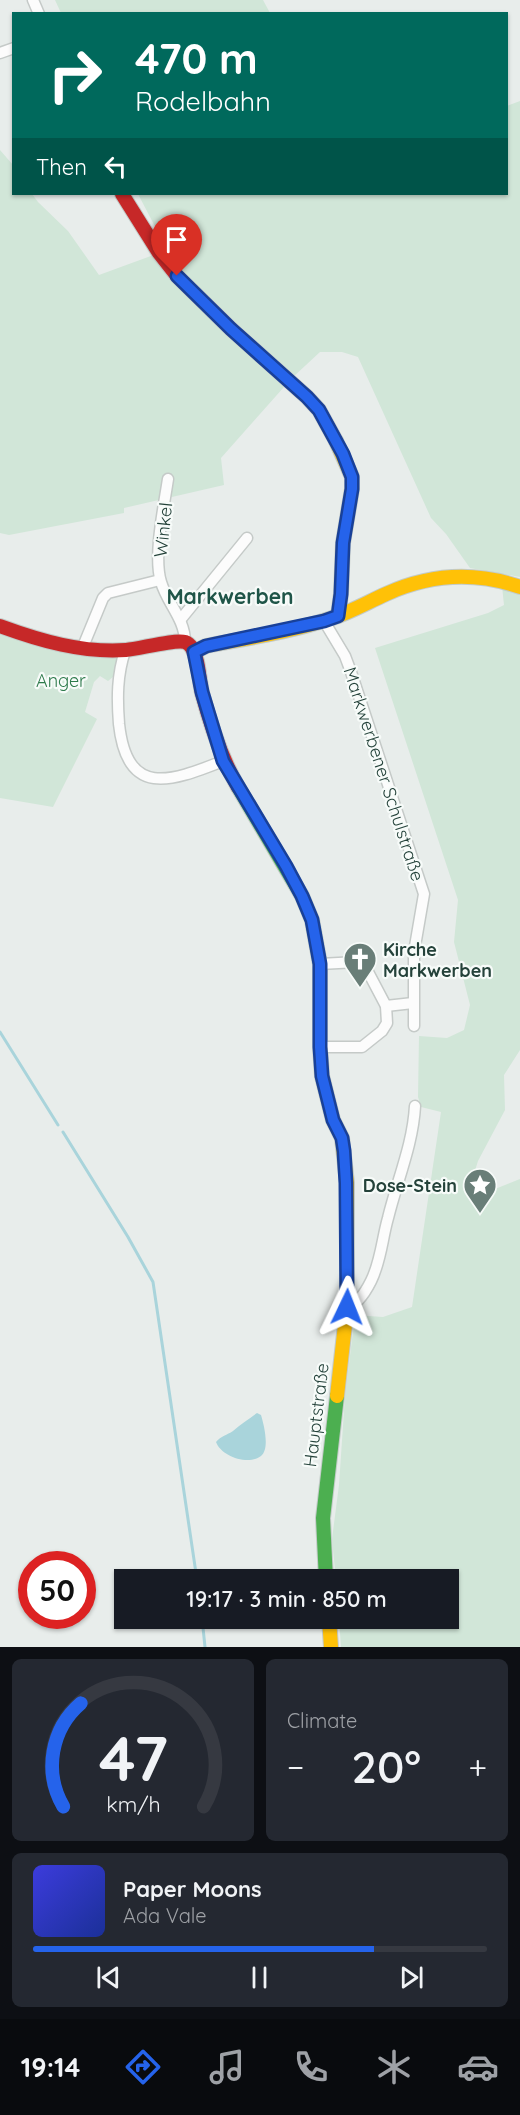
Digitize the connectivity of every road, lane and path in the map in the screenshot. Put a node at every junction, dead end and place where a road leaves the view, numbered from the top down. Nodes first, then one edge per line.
1 (123, 195) edge
2 (168, 479) dead end
3 (247, 538) dead end
4 (160, 580) junction
5 (520, 587) edge
6 (338, 616) junction
7 (181, 620) junction
8 (324, 621) junction
9 (0, 626) edge
10 (189, 647) junction
11 (82, 649) junction
12 (124, 651) junction
13 (223, 761) junction
14 (320, 964) junction
15 (413, 1003) junction
16 (386, 1006) junction
17 (414, 1026) dead end
18 (320, 1047) junction
19 (415, 1106) dead end
20 (347, 1307) junction
21 (325, 1569) edge
22 (330, 1629) edge
23 (331, 1647) edge

1 - 6 main road
2 - 4 street, Winkel
3 - 7 street
4 - 7 street, Winkel
4 - 11 street, Winkel
5 - 6 main road
6 - 8 main road
7 - 10 street, Winkel
8 - 10 main road
8 - 15 street, Markwerbener Schulstraße
9 - 11 main road
10 - 12 main road
10 - 13 main road, Hauptstraße
11 - 12 main road
12 - 13 street
13 - 14 main road, Hauptstraße
14 - 16 street
14 - 18 main road, Hauptstraße
15 - 16 street
15 - 17 street, Markwerbener Schulstraße
16 - 18 street
18 - 20 main road, Hauptstraße
19 - 20 street
20 - 21 main road, Hauptstraße
22 - 23 main road

